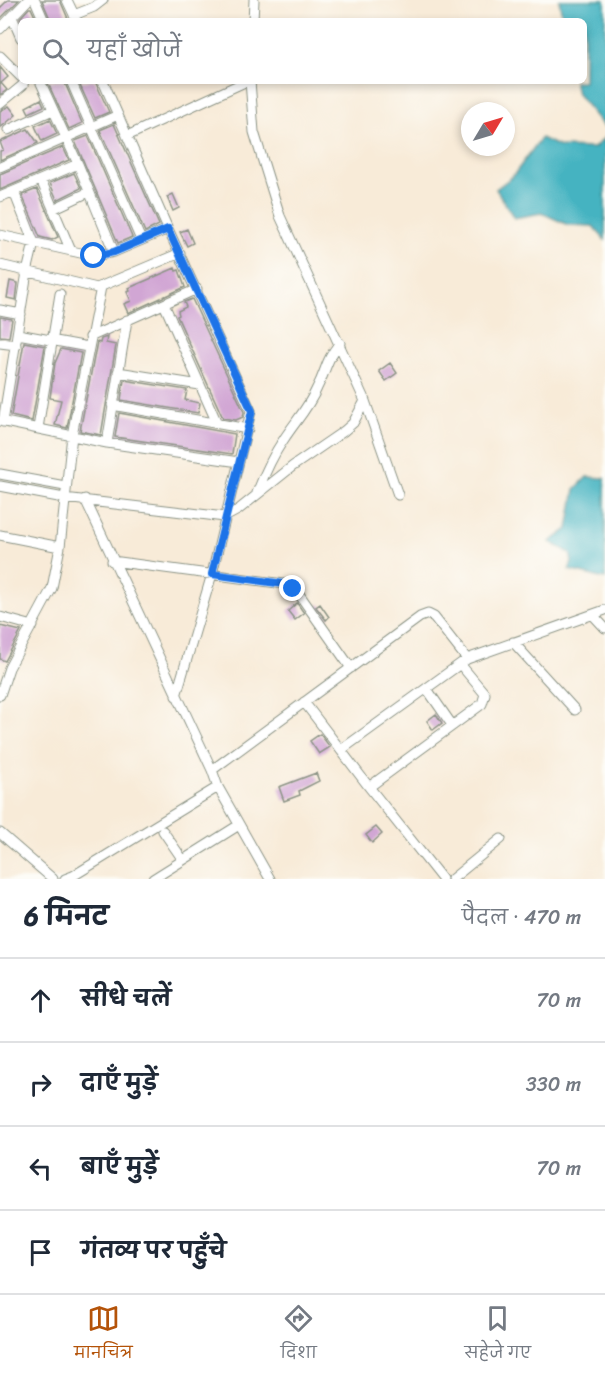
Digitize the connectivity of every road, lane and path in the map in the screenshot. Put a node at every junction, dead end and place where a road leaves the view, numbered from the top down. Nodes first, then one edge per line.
1 (28, 0) edge
2 (34, 0) edge
3 (67, 0) edge
4 (103, 0) edge
5 (254, 0) edge
6 (12, 17) junction
7 (43, 18) edge
8 (75, 18) edge
9 (253, 18) edge
10 (0, 29) edge
11 (18, 31) edge
12 (2, 61) edge
13 (18, 74) edge
14 (23, 84) edge
15 (41, 84) edge
16 (72, 84) edge
17 (104, 84) edge
18 (242, 84) edge
19 (249, 84) edge
20 (0, 104) edge
21 (53, 110) junction
22 (118, 115) junction
23 (91, 127) junction
24 (8, 130) dead end
25 (127, 136) junction
26 (66, 138) junction
27 (78, 164) junction
28 (0, 167) edge
29 (41, 180) junction
30 (14, 192) junction
31 (89, 192) junction
32 (0, 197) edge
33 (53, 208) junction
34 (168, 229) junction
35 (0, 234) edge
36 (141, 240) junction
37 (34, 243) junction
38 (71, 251) junction
39 (114, 252) junction
40 (180, 253) junction
41 (0, 265) edge
42 (27, 272) junction
43 (101, 287) junction
44 (197, 289) junction
45 (60, 294) dead end
46 (164, 304) junction
47 (0, 310) edge
48 (21, 314) junction
49 (127, 320) junction
50 (18, 334) junction
51 (52, 340) junction
52 (89, 342) junction
53 (0, 343) edge
54 (340, 343) junction
55 (16, 345) junction
56 (118, 372) junction
57 (200, 385) junction
58 (4, 390) edge
59 (365, 401) junction
60 (112, 405) junction
61 (2, 422) edge
62 (217, 423) junction
63 (38, 428) junction
64 (248, 429) junction
65 (72, 435) junction
66 (107, 443) junction
67 (239, 462) junction
68 (0, 474) edge
69 (0, 486) edge
70 (65, 486) junction
71 (257, 493) junction
72 (398, 495) dead end
73 (64, 498) junction
74 (85, 499) junction
75 (225, 517) junction
76 (0, 535) edge
77 (60, 547) junction
78 (112, 561) junction
79 (212, 574) junction
80 (605, 610) edge
81 (593, 615) junction
82 (0, 617) edge
83 (33, 626) junction
84 (605, 628) edge
85 (513, 642) junction
86 (464, 662) junction
87 (4, 667) edge
88 (351, 668) junction
89 (427, 689) junction
90 (0, 696) edge
91 (176, 696) junction
92 (304, 702) junction
93 (575, 710) dead end
94 (452, 725) junction
95 (341, 750) junction
96 (212, 770) junction
97 (218, 787) junction
98 (369, 787) junction
99 (239, 825) junction
100 (163, 831) dead end
101 (0, 833) edge
102 (501, 839) dead end
103 (183, 860) junction
104 (53, 879) edge
105 (65, 879) edge
106 (153, 879) edge
107 (270, 879) edge
108 (442, 879) edge
109 (452, 879) edge

1 - 6 street
2 - 7 street
3 - 8 street
4 - 8 street
5 - 9 street
6 - 10 street
6 - 11 street
12 - 13 street
14 - 20 street
15 - 21 street
16 - 23 street
17 - 22 street
18 - 25 street
19 - 54 street
21 - 24 street
21 - 26 street
22 - 23 street
22 - 25 street
23 - 26 street
23 - 36 street
25 - 34 street
26 - 27 street
26 - 28 street
27 - 29 street
27 - 31 street
29 - 30 street
29 - 33 street
30 - 32 street
30 - 37 street
31 - 33 street
31 - 39 street
33 - 38 street
34 - 36 street
34 - 40 street
35 - 37 street
36 - 39 street
37 - 38 street
37 - 42 street
38 - 39 street
40 - 43 street
40 - 44 street
41 - 42 street
42 - 43 street
42 - 48 street
43 - 52 street
44 - 46 street
44 - 64 street
45 - 51 street
46 - 49 street
46 - 57 street
47 - 48 street
48 - 50 street
49 - 52 street
49 - 56 street
50 - 51 street
50 - 55 street
51 - 52 street
51 - 63 street
52 - 65 street
53 - 55 street
54 - 59 street
54 - 71 street
55 - 58 street
56 - 57 street
56 - 60 street
57 - 62 street
58 - 61 street
59 - 71 street
59 - 72 street
60 - 62 street
60 - 66 street
61 - 63 street
62 - 64 street
63 - 65 street
64 - 67 street
65 - 66 street
65 - 70 street
66 - 67 street
67 - 75 street
68 - 70 street
69 - 73 street
70 - 73 street
71 - 75 street
73 - 74 street
73 - 77 street
74 - 75 street
74 - 78 street
75 - 79 street
76 - 77 street
77 - 83 street
78 - 79 street
78 - 91 street
79 - 88 street
79 - 91 street
80 - 81 street
81 - 84 street
81 - 85 street
82 - 83 street
83 - 87 street
85 - 86 street
85 - 93 street
86 - 88 street
86 - 89 street
86 - 94 street
87 - 90 street
88 - 92 street
89 - 94 street
89 - 95 street
91 - 96 street
92 - 95 street
92 - 96 street
94 - 98 street
95 - 98 street
96 - 97 street
97 - 99 street
97 - 105 street
98 - 108 street
99 - 103 street
99 - 107 street
100 - 103 street
101 - 104 street
102 - 109 street
103 - 106 street

